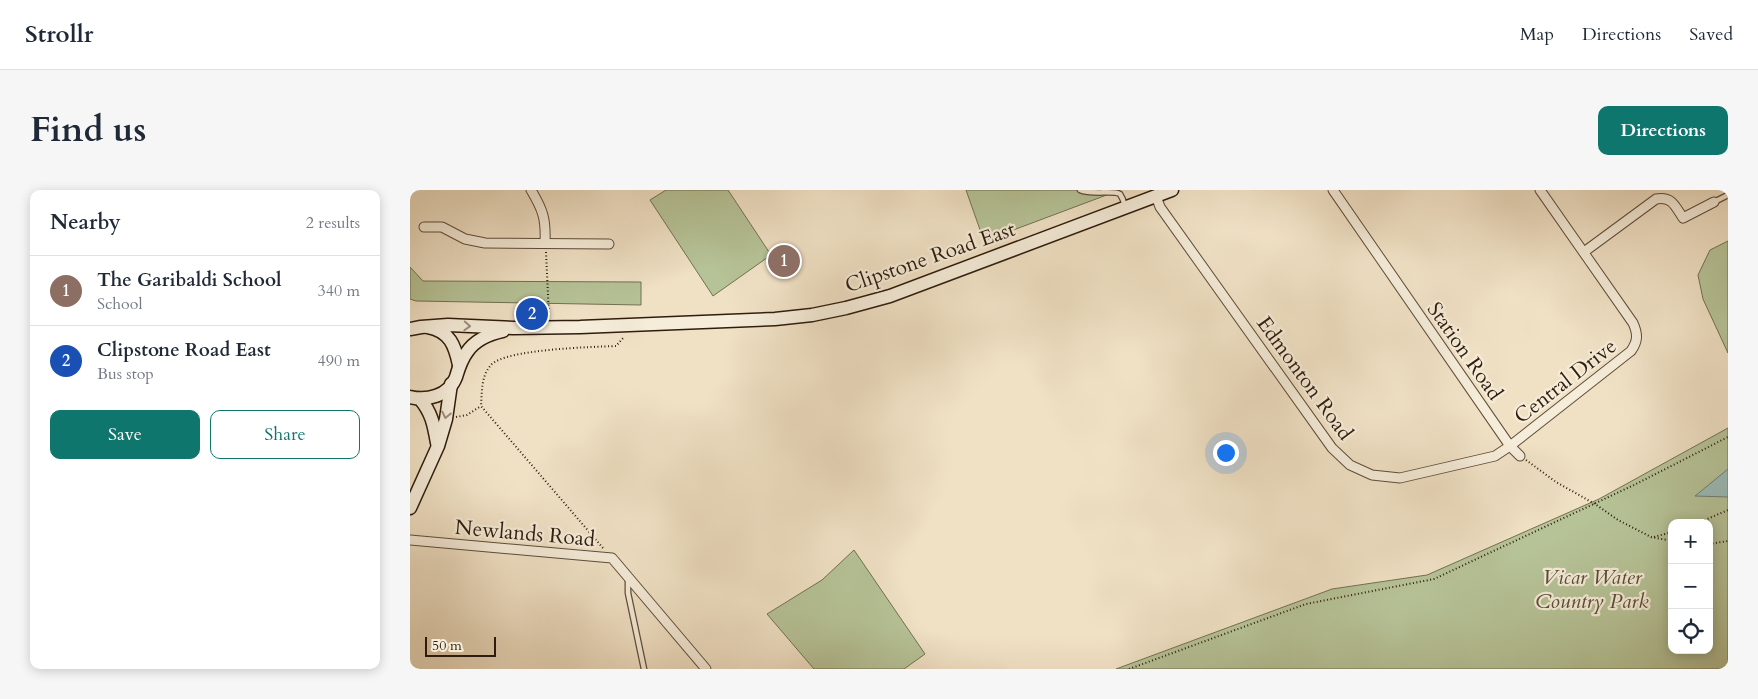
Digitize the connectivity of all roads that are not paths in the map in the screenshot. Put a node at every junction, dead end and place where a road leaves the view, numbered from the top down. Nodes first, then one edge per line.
1 (531, 190) edge
2 (1080, 190) edge
3 (1172, 190) edge
4 (1333, 190) edge
5 (1540, 190) edge
6 (1662, 190) edge
7 (1728, 194) edge
8 (1156, 196) junction
9 (1668, 199) junction
10 (1714, 202) joint
11 (1126, 207) junction
12 (424, 227) dead end
13 (545, 242) junction
14 (609, 244) dead end
15 (1584, 252) junction
16 (414, 327) edge
17 (513, 328) junction
18 (459, 365) junction
19 (451, 384) junction
20 (413, 397) edge
21 (438, 446) junction
22 (1510, 446) junction
23 (1520, 456) road end
24 (410, 508) edge
25 (410, 540) edge
26 (628, 577) junction
27 (644, 669) edge
28 (706, 669) edge

1 - 13 street
2 - 11 lane
3 - 8 main road, Clipstone Road East
4 - 22 street, Station Road
5 - 15 street, Central Drive
6 - 9 street
7 - 10 lane
8 - 11 main road, Clipstone Road East
8 - 22 street, Edmonton Road
9 - 10 street
9 - 15 street
11 - 17 main road, Clipstone Road East
12 - 13 street
13 - 14 street
15 - 22 street, Central Drive
16 -> 17 main road, Clipstone Road East
16 - 18 main road, Clipstone Road East
17 - 18 main road, Clipstone Road East
18 - 19 main road, Clipstone Road East
19 - 20 main road
19 -> 21 main road, Clipstone Road East
20 - 21 main road
21 - 24 main road, Clipstone Road East
22 - 23 street, Station Road
25 - 26 street, Newlands Road
26 - 27 lane
26 - 28 street, Newlands Road

